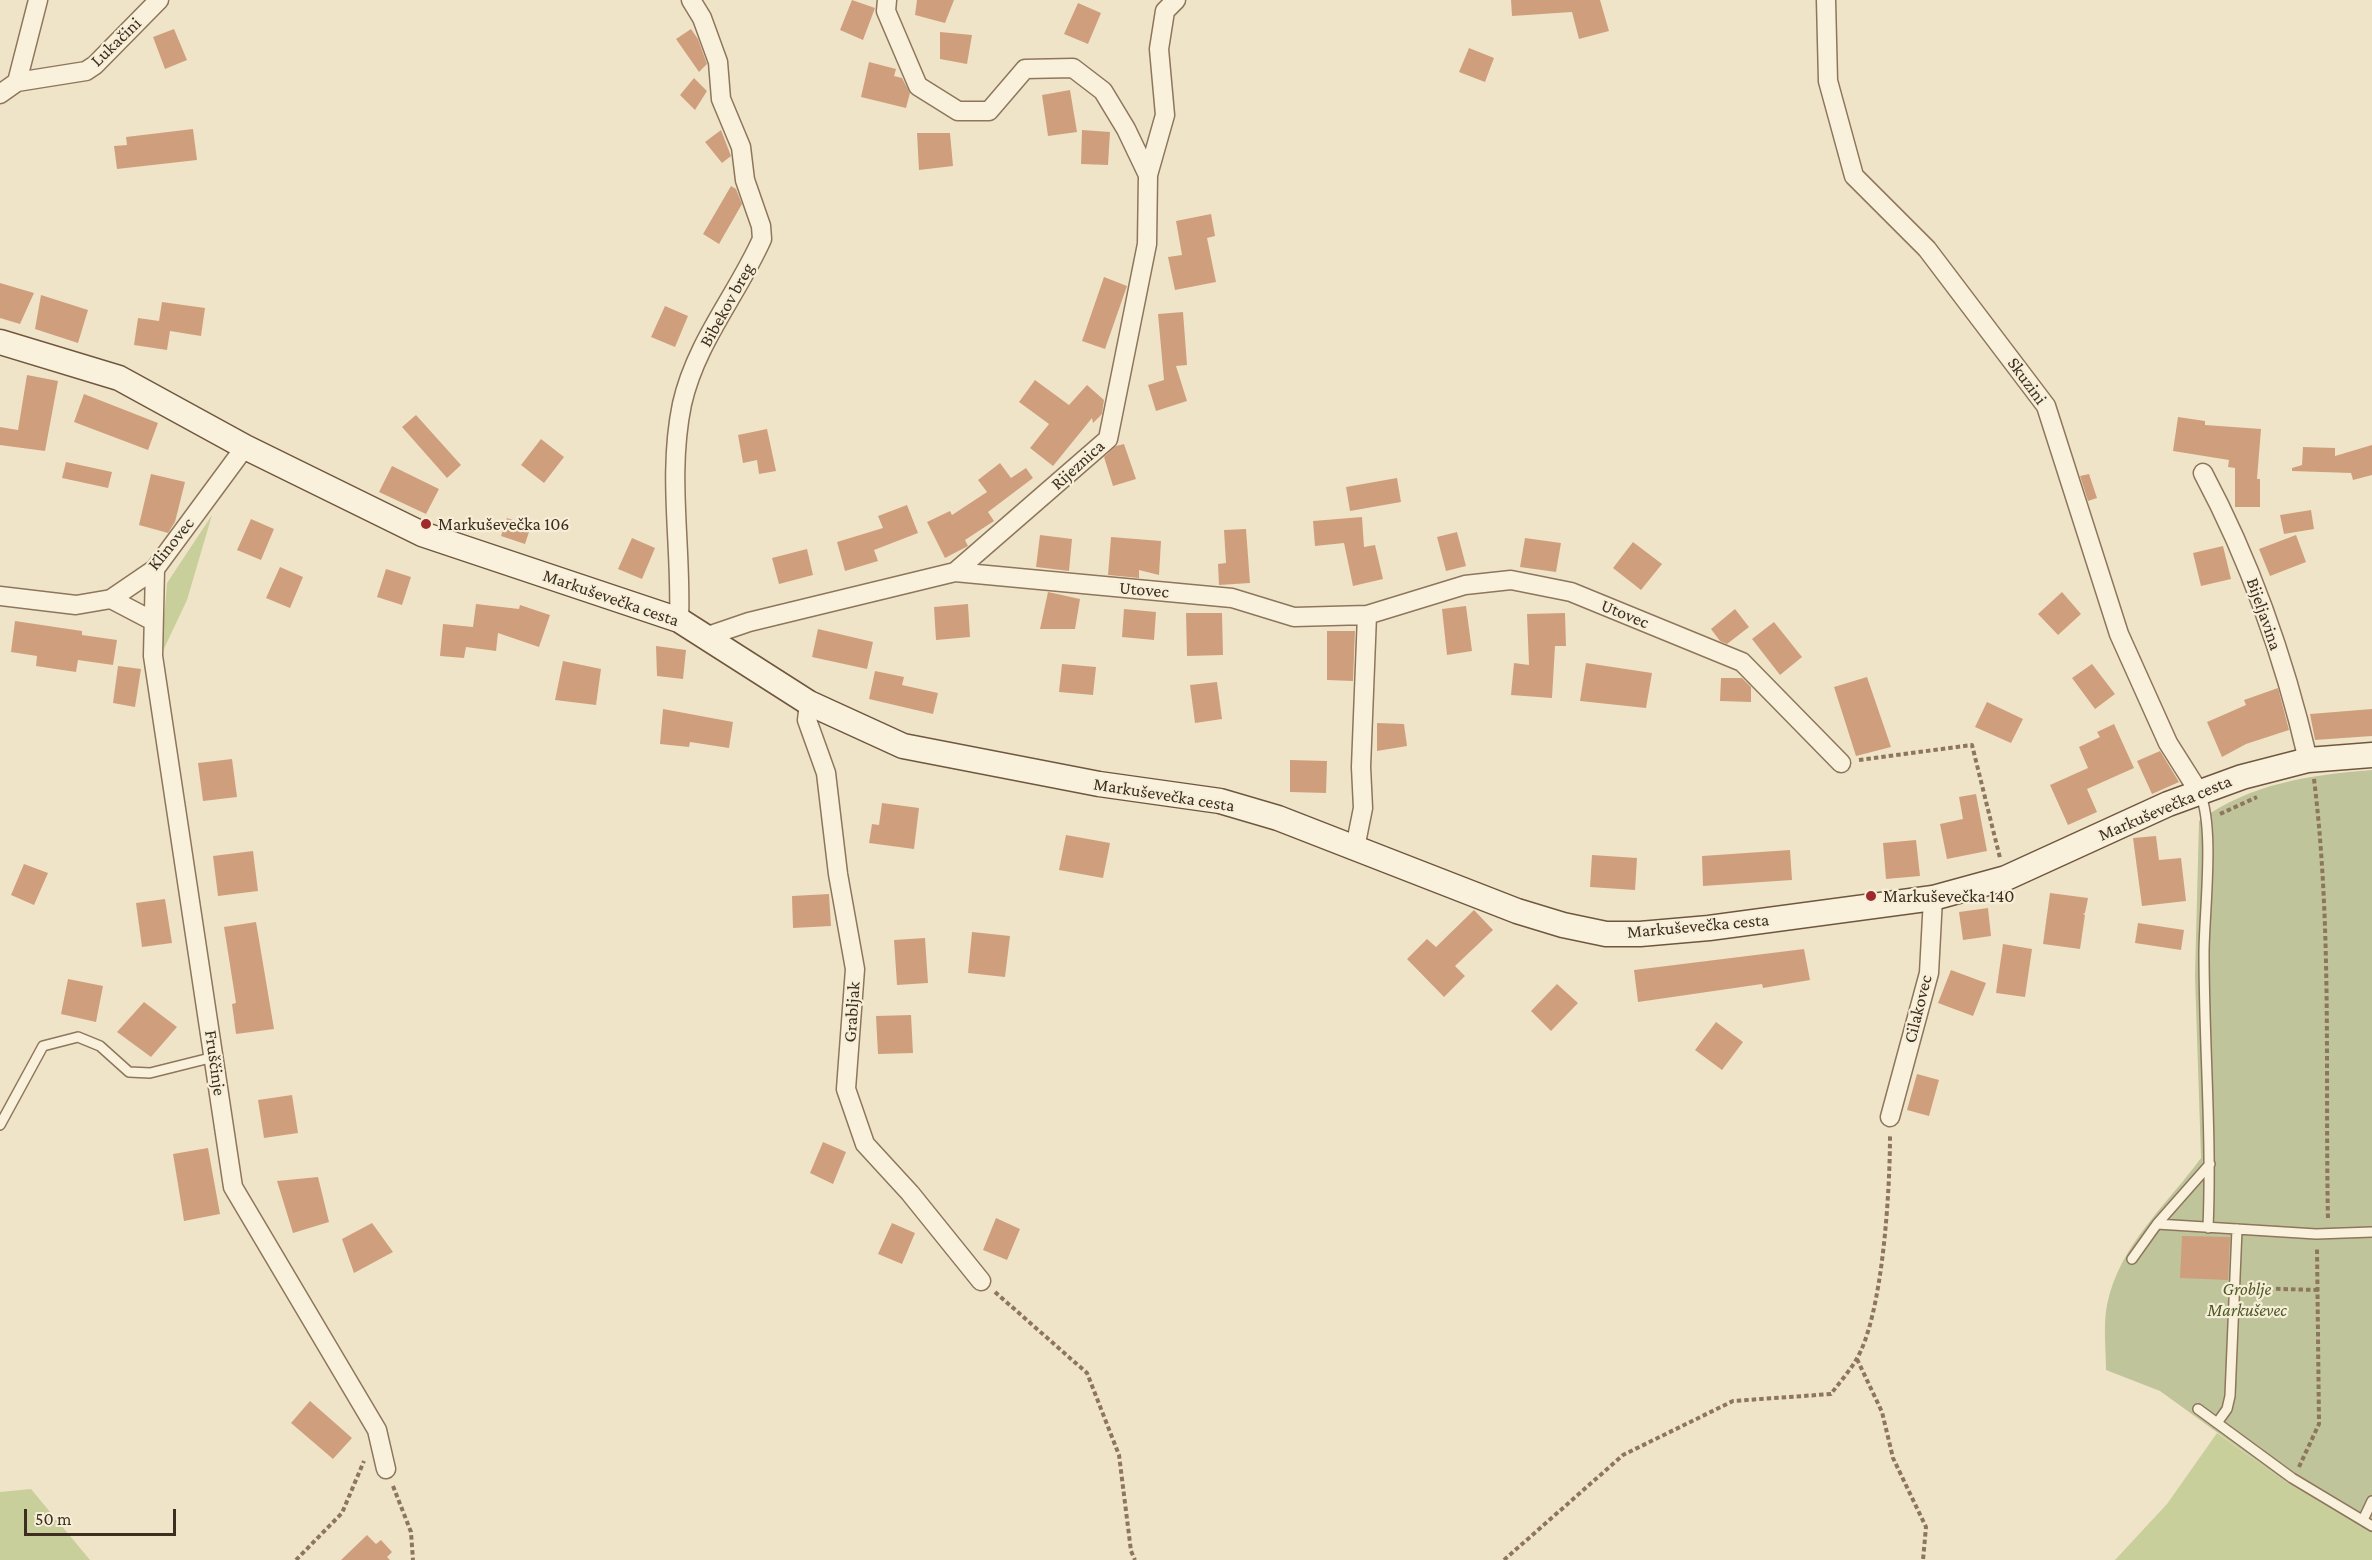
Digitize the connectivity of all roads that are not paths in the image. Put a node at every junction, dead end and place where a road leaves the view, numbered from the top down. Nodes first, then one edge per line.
1 (38, 0) edge
2 (159, 0) edge
3 (691, 0) edge
4 (887, 0) edge
5 (1176, 0) edge
6 (1826, 0) edge
7 (17, 82) junction
8 (0, 94) edge
9 (1148, 175) junction
10 (0, 342) edge
11 (245, 447) junction
12 (2203, 473) dead end
13 (155, 569) junction
14 (955, 572) junction
15 (0, 596) edge
16 (111, 599) junction
17 (1367, 615) junction
18 (679, 620) junction
19 (153, 621) junction
20 (708, 636) junction
21 (809, 703) junction
22 (2371, 758) edge
23 (1841, 763) road end
24 (2310, 777) junction
25 (2199, 792) junction
26 (1355, 848) junction
27 (1933, 898) junction
28 (214, 1057) junction
29 (1890, 1117) road end
30 (0, 1125) edge
31 (2210, 1164) junction
32 (2157, 1224) junction
33 (2208, 1228) junction
34 (2237, 1229) junction
35 (2372, 1232) edge
36 (2132, 1259) dead end
37 (981, 1281) road end
38 (2198, 1409) dead end
39 (2217, 1423) junction
40 (386, 1469) road end
41 (2372, 1501) edge
42 (2362, 1520) junction
43 (2372, 1526) edge

1 - 7 street
2 - 7 street, Lukačini
3 - 18 street, Bibekov breg
4 - 9 street
5 - 9 street, Rijeznica
6 - 25 street, Skuzini
7 - 8 street, Lukačini
9 - 14 street, Rijeznica
10 - 11 main road, Markuševečka cesta
11 - 13 street, Klinovec
11 - 18 main road, Markuševečka cesta
12 - 24 street, Bijeljavina
13 - 16 street, Klinovec
13 - 19 street, Fruščinje
14 - 17 street, Utovec
14 - 20 street, Rijeznica
15 - 16 street, Klinovec
16 - 19 street
17 - 23 street, Utovec
17 - 26 street
18 - 20 main road, Markuševečka cesta
19 - 28 street, Fruščinje
20 - 21 main road, Markuševečka cesta
21 - 26 main road, Markuševečka cesta
21 - 37 street, Grabljak
22 - 24 main road, Markuševečka cesta
24 - 25 main road, Markuševečka cesta
25 - 27 main road, Markuševečka cesta
25 - 31 lane
26 - 27 main road, Markuševečka cesta
27 - 29 street, Cilakovec
28 - 30 lane
28 - 40 street, Fruščinje
31 - 32 lane
31 - 33 lane
32 - 33 lane
32 - 36 lane
33 - 34 lane
34 - 35 lane
34 - 39 lane
38 - 39 lane
39 - 42 lane
41 - 42 lane
42 - 43 lane

